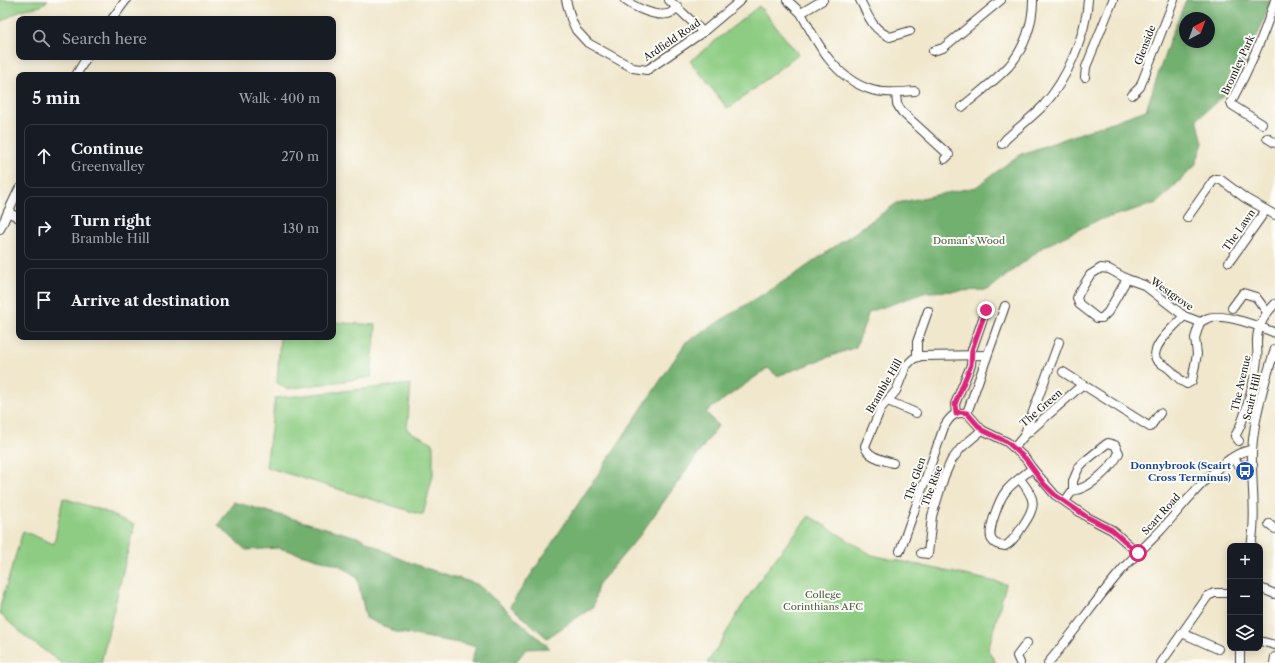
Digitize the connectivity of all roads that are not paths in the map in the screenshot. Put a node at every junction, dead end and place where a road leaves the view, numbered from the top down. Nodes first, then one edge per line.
1 (126, 0) edge
2 (566, 0) edge
3 (625, 0) edge
4 (669, 0) edge
5 (741, 0) edge
6 (787, 0) edge
7 (823, 0) edge
8 (860, 0) edge
9 (1001, 0) edge
10 (1033, 0) edge
11 (1088, 0) edge
12 (1113, 0) edge
13 (1174, 0) edge
14 (1275, 0) edge
15 (813, 2) edge
16 (678, 7) junction
17 (1273, 12) edge
18 (801, 13) junction
19 (114, 16) edge
20 (910, 31) dead end
21 (703, 32) junction
22 (933, 51) dead end
23 (85, 60) edge
24 (78, 72) edge
25 (1085, 77) dead end
26 (915, 91) dead end
27 (896, 93) junction
28 (1132, 95) dead end
29 (962, 107) dead end
30 (1262, 124) dead end
31 (1267, 138) dead end
32 (1275, 143) edge
33 (1002, 144) dead end
34 (945, 160) dead end
35 (16, 195) edge
36 (1266, 210) junction
37 (8, 212) junction
38 (1275, 215) edge
39 (16, 216) edge
40 (1187, 218) dead end
41 (0, 229) edge
42 (1229, 262) dead end
43 (1127, 279) junction
44 (1275, 304) edge
45 (1004, 306) dead end
46 (1232, 308) dead end
47 (986, 310) dead end
48 (928, 311) dead end
49 (1267, 312) junction
50 (1184, 316) junction
51 (1200, 322) junction
52 (1258, 327) junction
53 (1275, 333) edge
54 (1059, 342) dead end
55 (1275, 349) edge
56 (972, 354) junction
57 (988, 355) junction
58 (917, 357) junction
59 (1063, 372) dead end
60 (1082, 385) junction
61 (888, 401) junction
62 (916, 413) dead end
63 (967, 413) junction
64 (1160, 413) dead end
65 (954, 415) junction
66 (982, 430) junction
67 (1024, 436) junction
68 (1239, 441) dead end
69 (1014, 448) junction
70 (1252, 450) junction
71 (1232, 458) junction
72 (893, 463) dead end
73 (1253, 465) junction
74 (1032, 468) junction
75 (1020, 479) junction
76 (1073, 490) junction
77 (1065, 501) junction
78 (1252, 543) edge
79 (900, 551) dead end
80 (921, 553) dead end
81 (1138, 553) junction
82 (1263, 589) edge
83 (1227, 593) edge
84 (1275, 594) edge
85 (1182, 633) junction
86 (1263, 642) edge
87 (1027, 643) dead end
88 (1275, 645) edge
89 (1218, 649) dead end
90 (1240, 651) edge
91 (1275, 658) edge
92 (1020, 663) edge
93 (1048, 663) edge
94 (1161, 663) edge
95 (1240, 663) edge
96 (1274, 663) edge

1 - 19 street
2 - 21 street, Ardfield Road
3 - 16 street
4 - 16 street
5 - 21 street, Ardfield Road
6 - 18 street
7 - 15 street
8 - 20 street
9 - 22 street
10 - 29 street
11 - 33 street
12 - 25 street
13 - 28 street, Glenside
14 - 17 street, Bromley Park
15 - 18 street
16 - 21 street
17 - 30 street, Bromley Park
18 - 27 street
23 - 24 street
26 - 27 street
27 - 34 street
31 - 32 street
35 - 37 street
36 - 38 street, The Lawn
36 - 40 street, The Lawn
36 - 42 street, The Lawn
37 - 39 street
37 - 41 street
43 - 43 street, Westgrove
43 - 50 street, Westgrove
44 - 49 street
45 - 57 street
46 - 49 street
47 - 56 street
48 - 58 street
49 - 52 street
50 - 51 street, Westgrove
50 - 51 street
51 - 52 street, Westgrove
52 - 53 street, Westgrove
52 - 68 street, The Avenue
54 - 67 street
55 - 70 street, Scairt Hill
56 - 57 street, Bramble Hill
56 - 58 street, Bramble Hill
56 - 65 street
57 - 63 street
58 - 61 street, Bramble Hill
59 - 60 street
60 - 64 street
60 - 67 street, The Green
61 - 62 street
61 - 72 street, Bramble Hill
63 - 65 street
63 - 66 street
65 - 79 street, The Glen
66 - 69 street
66 - 80 street, The Rise
67 - 69 street, The Green
69 - 74 street
70 - 71 street, Scart Road
70 - 73 street, Scairt Hill
71 - 73 street
71 - 81 street, Scart Road
73 - 78 street, Scairt Hill
74 - 75 street
74 - 77 street
75 - 75 street
76 - 76 street
76 - 77 street
77 - 81 street
81 - 93 street, Scart Road
82 - 84 street
83 - 85 street
85 - 89 street
85 - 94 street
86 - 88 street
87 - 92 street
90 - 95 street
91 - 96 street

